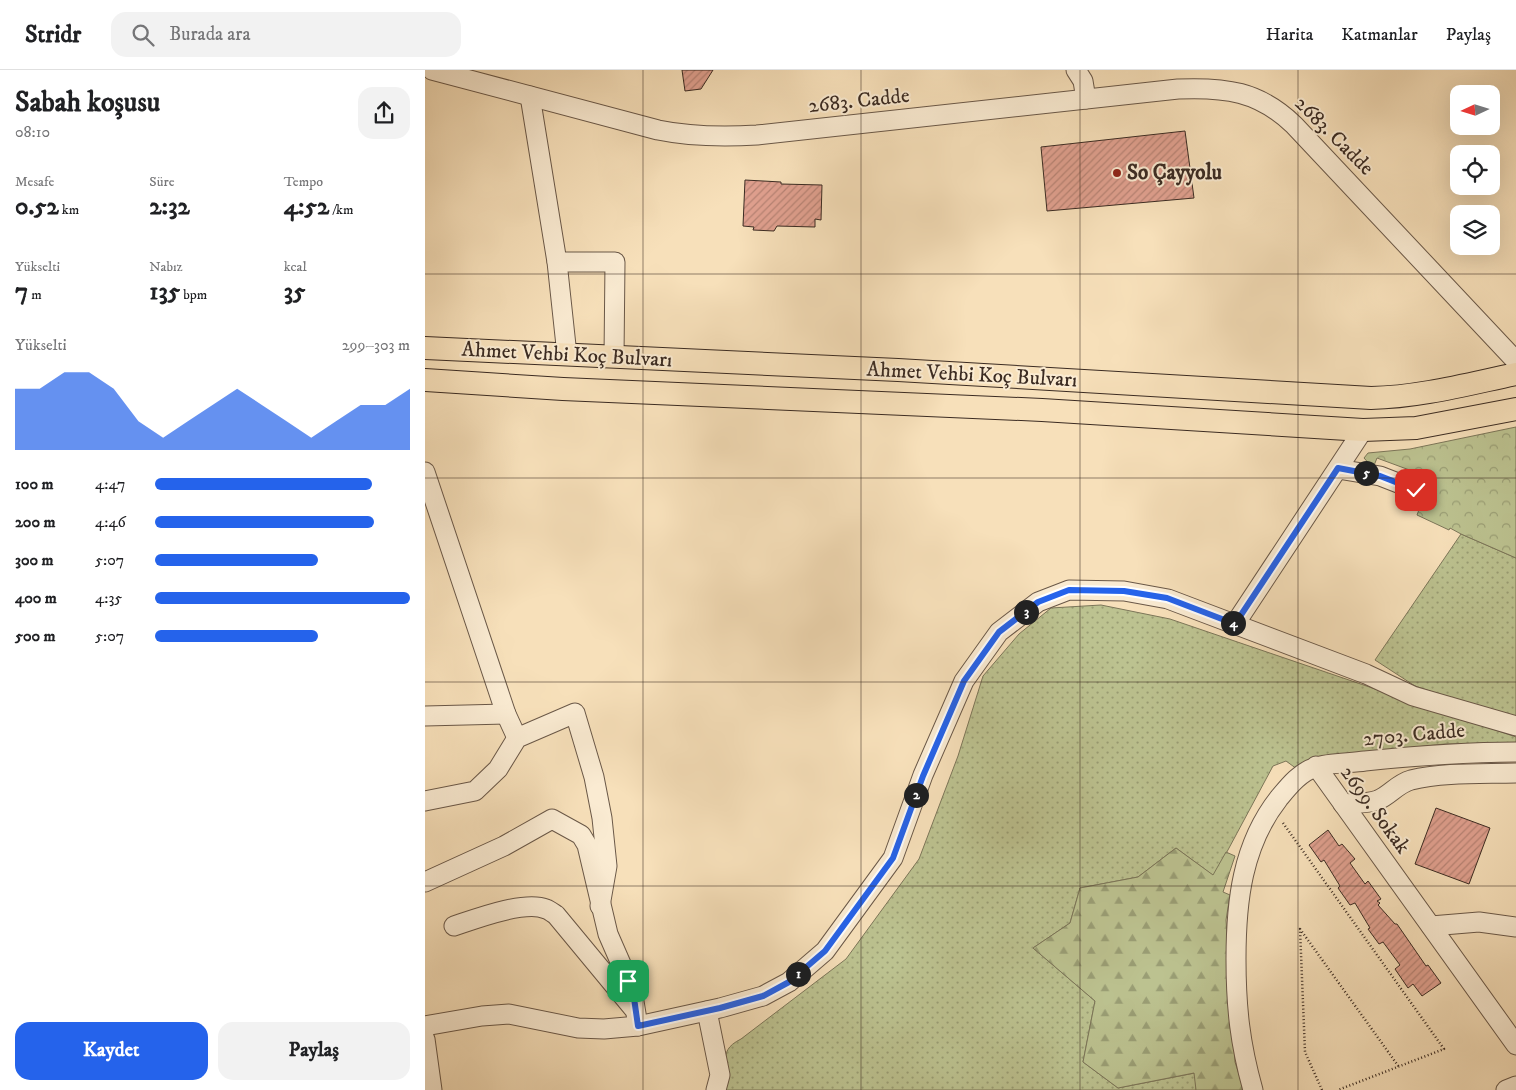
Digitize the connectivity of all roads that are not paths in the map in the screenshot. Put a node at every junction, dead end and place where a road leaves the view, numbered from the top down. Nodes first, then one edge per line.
1 (432, 70) edge
2 (1076, 70) edge
3 (530, 96) junction
4 (1086, 99) junction
5 (557, 262) junction
6 (425, 348) edge
7 (567, 355) junction
8 (614, 357) junction
9 (1516, 361) edge
10 (1516, 374) edge
11 (425, 380) edge
12 (1516, 409) edge
13 (1363, 430) junction
14 (1338, 468) junction
15 (425, 472) edge
16 (1416, 490) dead end
17 (1235, 624) junction
18 (506, 714) junction
19 (425, 716) edge
20 (1516, 726) edge
21 (517, 738) junction
22 (1516, 752) edge
23 (1316, 766) junction
24 (1516, 773) edge
25 (425, 800) edge
26 (1343, 804) junction
27 (425, 882) edge
28 (600, 906) junction
29 (454, 926) dead end
30 (1431, 926) junction
31 (1516, 927) edge
32 (707, 1011) junction
33 (637, 1018) junction
34 (425, 1026) edge
35 (425, 1039) edge
36 (1516, 1045) edge
37 (1516, 1086) edge
38 (432, 1090) edge
39 (716, 1090) edge
40 (1253, 1090) edge
41 (1506, 1090) edge

1 - 3 street, 2683. Cadde
2 - 4 street
3 - 4 street, 2683. Cadde
3 - 5 street
4 - 9 street, 2683. Cadde
5 - 7 street
5 - 8 street
6 - 7 main road, Ahmet Vehbi Koç Bulvarı
7 - 8 main road, Ahmet Vehbi Koç Bulvarı
8 - 10 main road, Ahmet Vehbi Koç Bulvarı
11 - 13 main road, Ahmet Vehbi Koç Bulvarı
12 - 13 main road, Ahmet Vehbi Koç Bulvarı
13 - 14 street
14 - 16 street
14 - 17 street
15 - 18 street
17 - 20 street
17 - 32 street
18 - 19 street
18 - 21 street
21 - 25 street
21 - 28 street
22 - 23 street, 2703. Cadde
23 - 26 street, 2699. Sokak
23 - 40 street, 2699. Sokak
24 - 26 street
26 - 30 street, 2699. Sokak
27 - 28 street
28 - 33 street
29 - 33 street
30 - 31 street
30 - 36 street, 2699. Sokak
32 - 33 street
32 - 39 street
33 - 34 street
35 - 38 street
37 - 41 street

